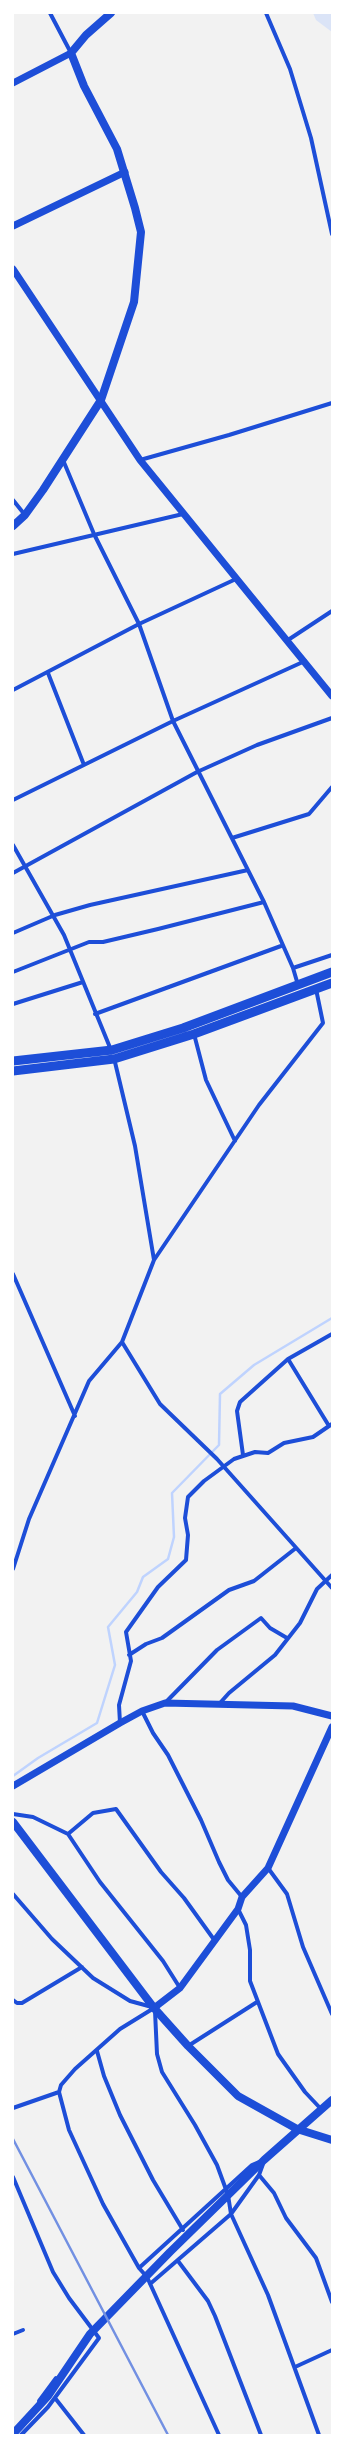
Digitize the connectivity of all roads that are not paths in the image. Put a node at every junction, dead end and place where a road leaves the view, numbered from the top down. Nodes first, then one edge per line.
1 (50, 13) edge
2 (111, 13) edge
3 (266, 13) edge
4 (71, 53) junction
5 (13, 83) edge
6 (125, 172) junction
7 (13, 226) edge
8 (332, 234) edge
9 (13, 269) edge
10 (101, 400) junction
11 (332, 403) edge
12 (63, 460) junction
13 (140, 460) junction
14 (13, 500) edge
15 (183, 514) junction
16 (25, 515) junction
17 (13, 526) edge
18 (94, 534) junction
19 (13, 554) edge
20 (236, 579) junction
21 (332, 611) edge
22 (139, 624) junction
23 (288, 640) junction
24 (304, 661) junction
25 (48, 674) junction
26 (13, 690) edge
27 (332, 696) edge
28 (332, 718) edge
29 (173, 721) junction
30 (84, 765) junction
31 (197, 772) junction
32 (332, 787) edge
33 (13, 800) edge
34 (232, 838) junction
35 (13, 845) edge
36 (24, 868) junction
37 (248, 870) junction
38 (13, 873) edge
39 (264, 902) junction
40 (55, 915) junction
41 (13, 933) edge
42 (281, 946) junction
43 (70, 949) junction
44 (332, 955) edge
45 (293, 968) junction
46 (13, 972) edge
47 (332, 972) edge
48 (313, 980) junction
49 (83, 982) junction
50 (332, 983) edge
51 (298, 985) junction
52 (316, 988) junction
53 (13, 1004) edge
54 (95, 1014) junction
55 (194, 1034) junction
56 (113, 1054) junction
57 (13, 1061) edge
58 (13, 1071) edge
59 (235, 1141) junction
60 (154, 1260) junction
61 (13, 1274) edge
62 (332, 1334) edge
63 (122, 1342) junction
64 (288, 1359) junction
65 (74, 1416) junction
66 (330, 1425) edge
67 (243, 1455) junction
68 (225, 1467) junction
69 (296, 1548) junction
70 (13, 1569) edge
71 (332, 1575) edge
72 (325, 1580) junction
73 (332, 1588) edge
74 (287, 1638) junction
75 (129, 1655) junction
76 (165, 1703) junction
77 (220, 1703) junction
78 (142, 1711) junction
79 (332, 1716) edge
80 (120, 1723) junction
81 (332, 1727) edge
82 (13, 1786) edge
83 (13, 1814) edge
84 (13, 1822) edge
85 (68, 1834) junction
86 (268, 1868) junction
87 (13, 1894) edge
88 (242, 1897) junction
89 (238, 1909) junction
90 (215, 1941) junction
91 (82, 1967) junction
92 (180, 1988) junction
93 (13, 2000) edge
94 (257, 2002) junction
95 (154, 2008) junction
96 (332, 2014) edge
97 (188, 2046) junction
98 (97, 2051) junction
99 (59, 2092) junction
100 (332, 2100) edge
101 (13, 2108) edge
102 (321, 2109) junction
103 (297, 2129) junction
104 (332, 2140) edge
105 (264, 2160) junction
106 (259, 2175) junction
107 (13, 2177) edge
108 (230, 2190) junction
109 (231, 2214) junction
110 (183, 2230) junction
111 (178, 2261) junction
112 (139, 2268) junction
113 (150, 2284) junction
114 (332, 2302) edge
115 (90, 2328) junction
116 (23, 2330) dead end
117 (13, 2334) edge
118 (332, 2350) edge
119 (295, 2367) junction
120 (55, 2398) junction
121 (13, 2428) edge
122 (13, 2434) edge
123 (21, 2435) edge
124 (84, 2435) edge
125 (219, 2435) edge
126 (261, 2435) edge
127 (319, 2435) edge

1 - 4 street
2 - 4 main road
3 - 8 street
4 - 5 street
4 - 6 main road
6 - 7 street
6 - 10 main road
9 - 10 street
10 - 12 main road
10 - 13 street
11 - 13 street
12 - 16 main road
12 - 18 street
13 - 15 street
14 - 16 street
15 - 18 street
15 - 20 street
16 - 17 main road
18 - 19 street
18 - 22 street
20 - 22 street
20 - 23 street
21 - 23 street
22 - 25 street
22 - 29 street
23 - 24 street
24 - 27 street
24 - 29 street
25 - 26 street
25 - 30 street
28 - 31 street
29 - 30 street
29 - 31 street
30 - 33 street
31 - 34 street
31 - 36 street
32 - 34 street
34 - 37 street
35 - 36 street
36 - 38 street
36 - 40 street
37 - 39 street
37 - 40 street
39 - 42 street
39 - 43 street
40 - 41 street
40 - 43 street
42 - 45 street
42 - 54 street
43 - 46 street
43 - 49 street
44 - 45 street
45 - 51 street
47 - 48 highway
48 - 51 highway
48 - 52 street
49 - 53 street
49 - 54 street
50 - 52 highway
51 - 56 highway
52 - 55 highway
52 - 59 street
54 - 56 street
55 - 56 highway
55 - 59 street
56 - 57 highway
56 - 58 highway
56 - 60 street
59 - 60 street
60 - 63 street
61 - 65 street
62 - 64 street
63 - 65 street
63 - 68 street
64 - 66 street
64 - 67 street
65 - 70 street
66 - 67 street
67 - 68 street
68 - 69 street
68 - 75 street
69 - 72 street
69 - 75 street
71 - 72 street
72 - 73 street
72 - 74 street
74 - 76 street
74 - 77 street
75 - 80 street
76 - 77 street
76 - 78 street
77 - 79 street
78 - 80 street
78 - 88 street
80 - 82 street
81 - 86 street
83 - 85 street
84 - 95 main road
85 - 90 street
85 - 92 street
86 - 88 street
86 - 96 street
87 - 91 street
88 - 89 street
89 - 90 street
89 - 94 street
90 - 92 street
91 - 93 street
91 - 95 street
92 - 95 street
94 - 97 street
94 - 102 street
95 - 97 main road
95 - 98 street
95 - 108 street
97 - 103 main road
98 - 99 street
98 - 110 street
99 - 101 street
99 - 112 street
100 - 102 main road
102 - 103 main road
103 - 104 main road
103 - 105 main road
105 - 106 street
105 - 108 main road
106 - 109 street
106 - 114 street
107 - 115 street
108 - 109 street
108 - 110 street
108 - 122 main road
109 - 111 street
109 - 119 street
110 - 112 street
111 - 113 street
111 - 126 street
112 - 113 street
113 - 125 street
115 - 120 street
115 - 121 street
116 - 117 street
118 - 119 street
119 - 127 street
120 - 123 street
120 - 124 street

